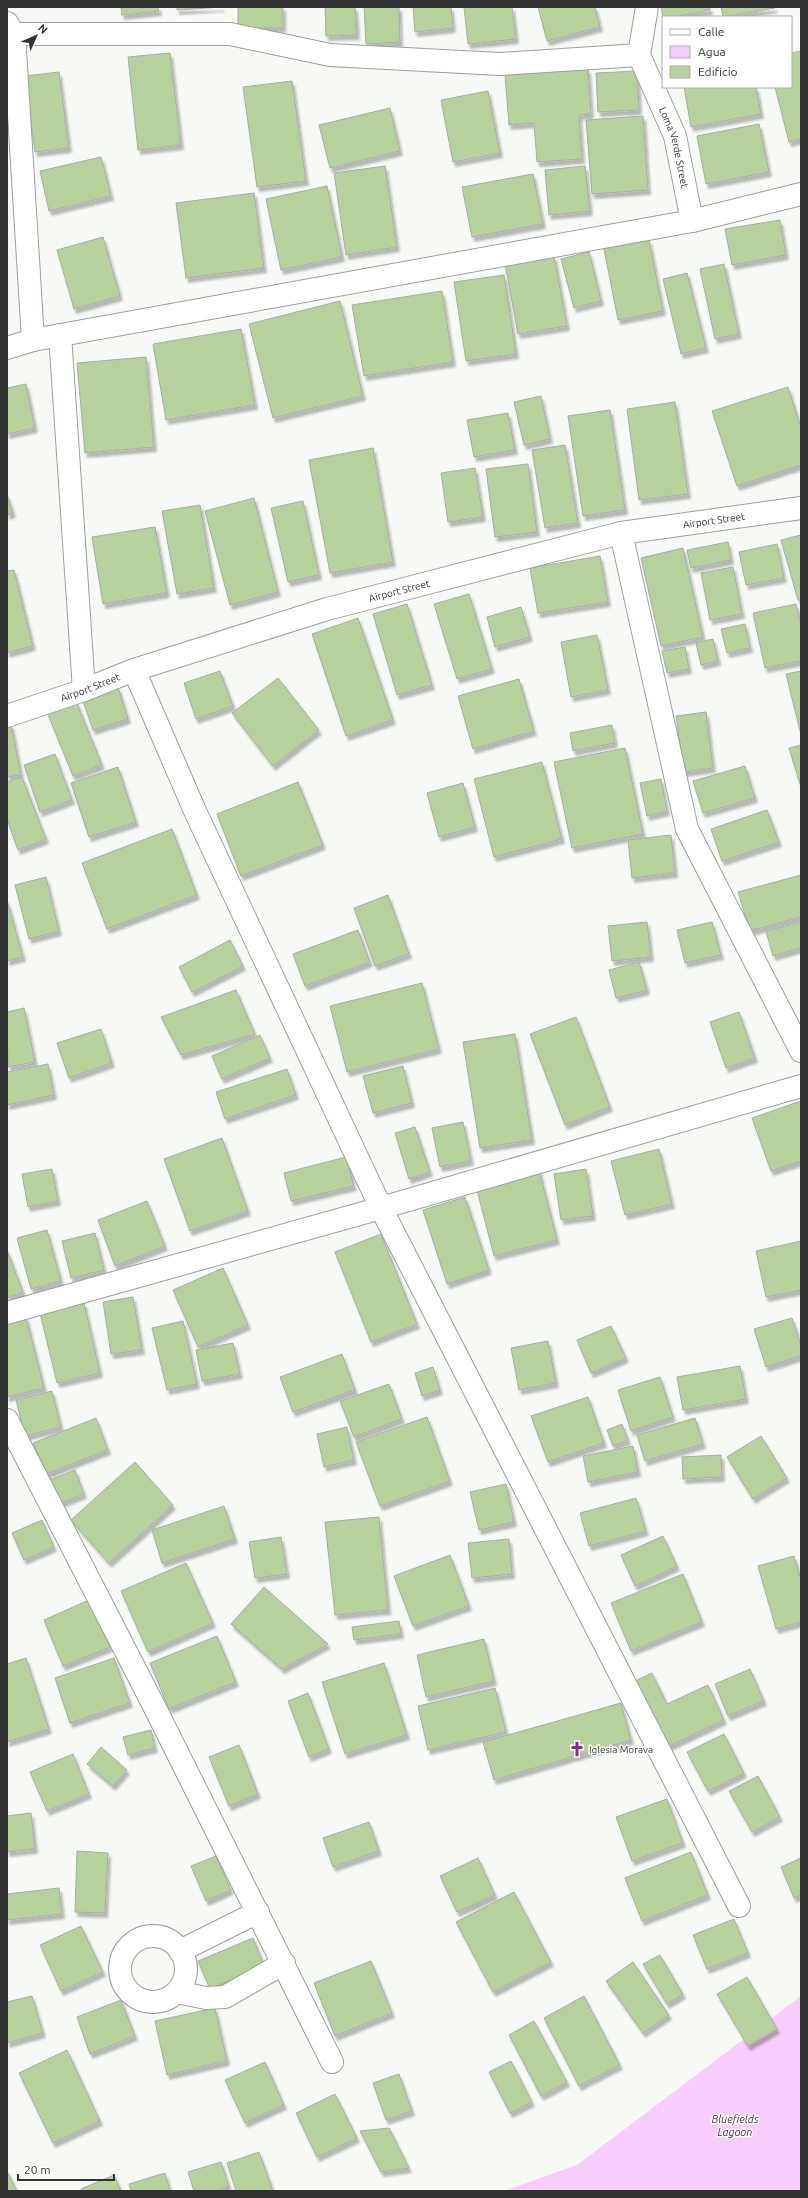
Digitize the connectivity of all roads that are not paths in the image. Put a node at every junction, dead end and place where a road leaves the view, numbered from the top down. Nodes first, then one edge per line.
1 (647, 7) edge
2 (11, 29) edge
3 (639, 54) junction
4 (801, 194) edge
5 (692, 221) junction
6 (60, 335) junction
7 (33, 340) junction
8 (7, 348) edge
9 (801, 508) edge
10 (621, 533) junction
11 (134, 670) junction
12 (84, 690) junction
13 (7, 716) edge
14 (801, 1051) edge
15 (801, 1086) edge
16 (381, 1208) junction
17 (7, 1313) edge
18 (7, 1420) edge
19 (739, 1906) dead end
20 (258, 1912) junction
21 (180, 1951) junction
22 (284, 1963) junction
23 (177, 1992) junction
24 (332, 2062) dead end

1 - 3 street
2 - 3 street
2 - 7 street
3 - 5 street, Loma Verde Street
4 - 5 street
5 - 6 street
6 - 7 street
6 - 12 street
7 - 8 street
9 - 10 street, Airport Street
10 - 11 street, Airport Street
10 - 14 street
11 - 12 street, Airport Street
11 - 16 street
12 - 13 street, Airport Street
15 - 16 street
16 - 17 street
16 - 19 street
18 - 20 street
20 - 21 street
20 - 22 street
21 - 23 street
21 - 23 street
22 - 23 street
22 - 24 street

